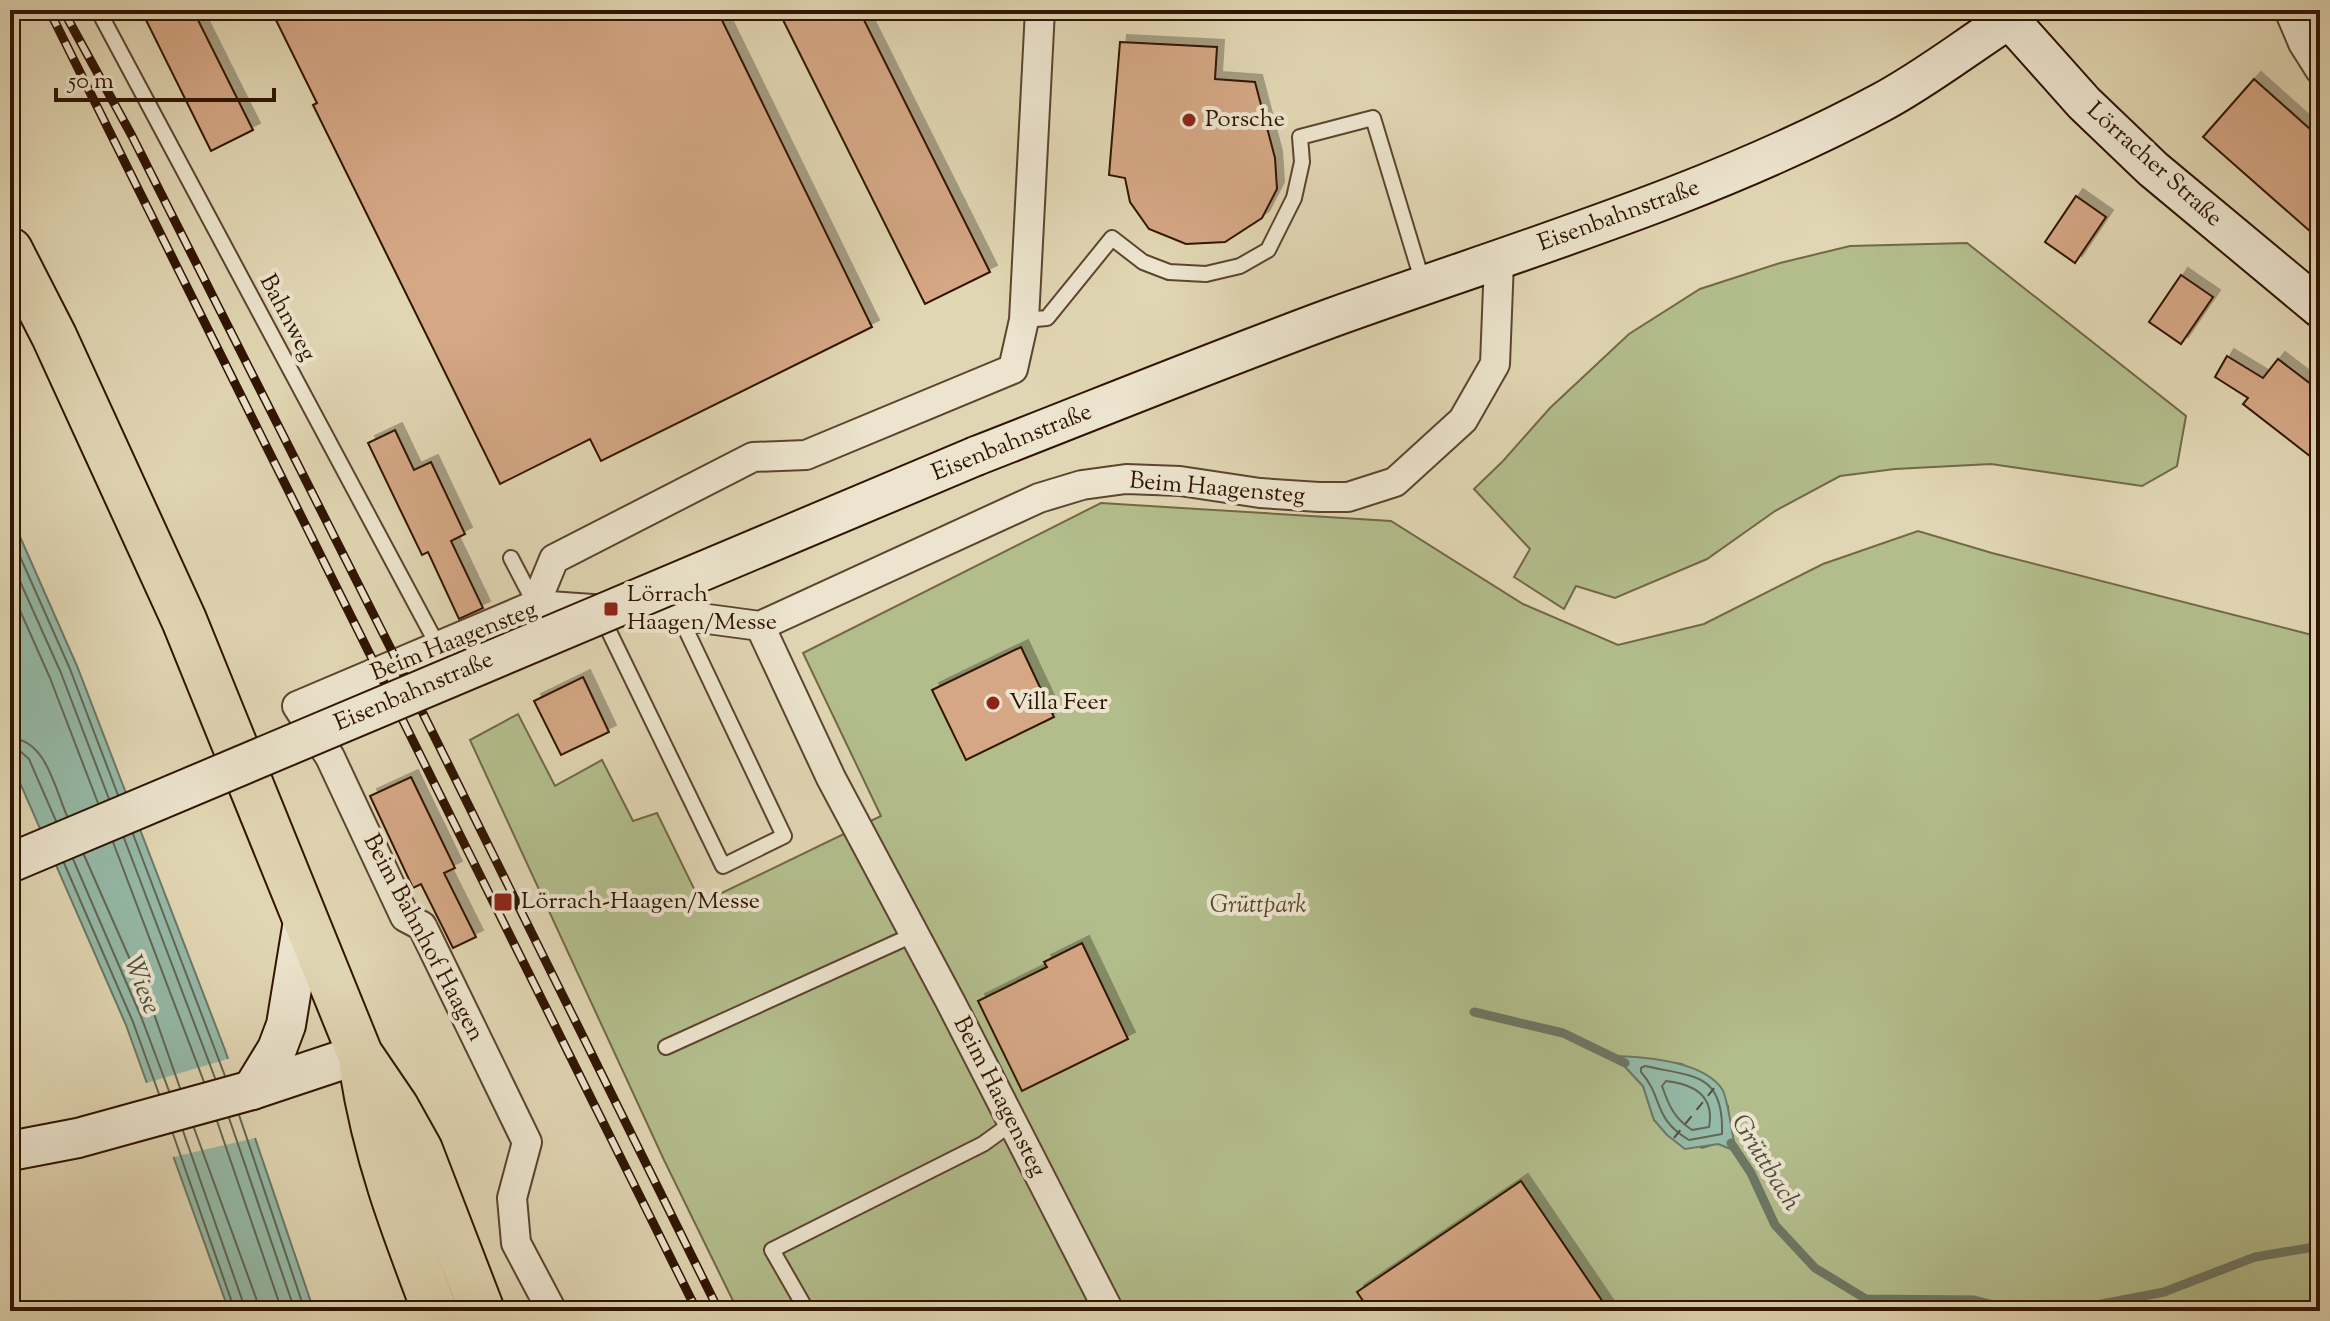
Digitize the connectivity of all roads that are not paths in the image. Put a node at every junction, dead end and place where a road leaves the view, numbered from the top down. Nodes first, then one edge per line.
1 (98, 10) edge
2 (1040, 10) edge
3 (2289, 10) edge
4 (2005, 15) edge
5 (2320, 70) edge
6 (10, 250) edge
7 (1499, 261) junction
8 (1424, 287) junction
9 (2320, 308) edge
10 (1024, 320) junction
11 (511, 558) dead end
12 (535, 605) junction
13 (597, 608) junction
14 (678, 615) junction
15 (760, 626) junction
16 (438, 646) junction
17 (297, 706) joint
18 (10, 863) edge
19 (304, 915) junction
20 (915, 934) junction
21 (666, 1047) dead end
22 (360, 1054) junction
23 (286, 1063) junction
24 (1012, 1123) junction
25 (10, 1151) edge
26 (435, 1311) edge
27 (482, 1311) edge
28 (552, 1311) edge
29 (807, 1311) edge
30 (1109, 1311) edge

1 - 16 lane, Bahnweg
2 - 10 street
3 - 5 street
4 - 7 street, Eisenbahnstraße
4 - 9 street, Lörracher Straße
6 - 19 main road
7 - 8 street, Eisenbahnstraße
7 - 15 street, Beim Haagensteg
8 - 10 lane
8 - 18 street, Eisenbahnstraße, bridge
10 - 12 street
11 - 12 lane
12 - 13 street, Beim Haagensteg
12 - 16 street, Beim Haagensteg
13 - 14 street, Beim Haagensteg
13 - 14 lane
14 - 15 street, Beim Haagensteg
15 - 20 street, Beim Haagensteg
16 - 17 street, Beim Haagensteg
17 - 28 street, Beim Bahnhof Haagen
19 - 22 main road
19 - 23 street
20 - 21 lane
20 - 24 street, Beim Haagensteg
22 - 23 street
22 - 26 main road
22 - 27 main road
23 - 25 street
24 - 29 lane
24 - 30 street, Beim Haagensteg

